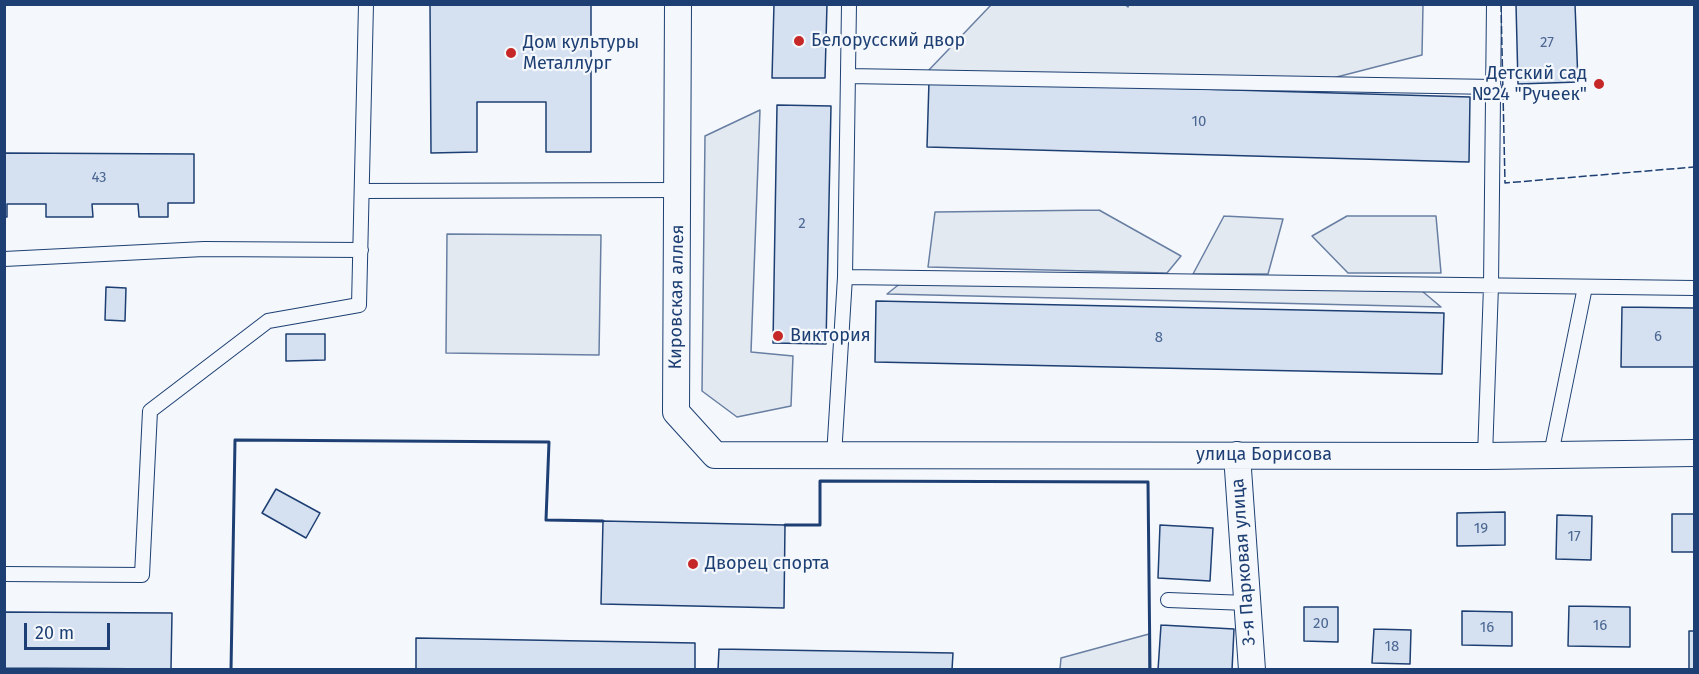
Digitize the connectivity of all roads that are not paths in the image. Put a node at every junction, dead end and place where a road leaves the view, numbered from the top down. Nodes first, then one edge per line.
1 (366, 4) edge
2 (678, 4) edge
3 (849, 4) edge
4 (1494, 4) edge
5 (848, 76) junction
6 (1494, 87) junction
7 (678, 190) junction
8 (363, 191) junction
9 (361, 250) junction
10 (4, 259) edge
11 (845, 277) junction
12 (1491, 286) junction
13 (1585, 287) junction
14 (1695, 288) edge
15 (1551, 453) junction
16 (1695, 453) edge
17 (1237, 454) junction
18 (834, 456) junction
19 (1485, 456) junction
20 (4, 574) edge
21 (1168, 600) dead end
22 (1247, 603) junction
23 (1252, 669) edge

1 - 8 lane
2 - 7 street, Кировская аллея
3 - 5 lane
4 - 6 lane
5 - 6 lane
5 - 11 lane
6 - 12 lane
7 - 8 lane
7 - 18 street, Кировская аллея
8 - 9 lane
9 - 10 lane
9 - 20 lane
11 - 12 lane
11 - 18 lane
12 - 13 lane
12 - 19 lane
13 - 14 lane
13 - 15 lane
15 - 16 street, улица Борисова
15 - 19 street, улица Борисова
17 - 18 street, улица Борисова
17 - 19 street, улица Борисова
17 - 22 street, 3-я Парковая улица
21 - 22 lane
22 - 23 street, 3-я Парковая улица

